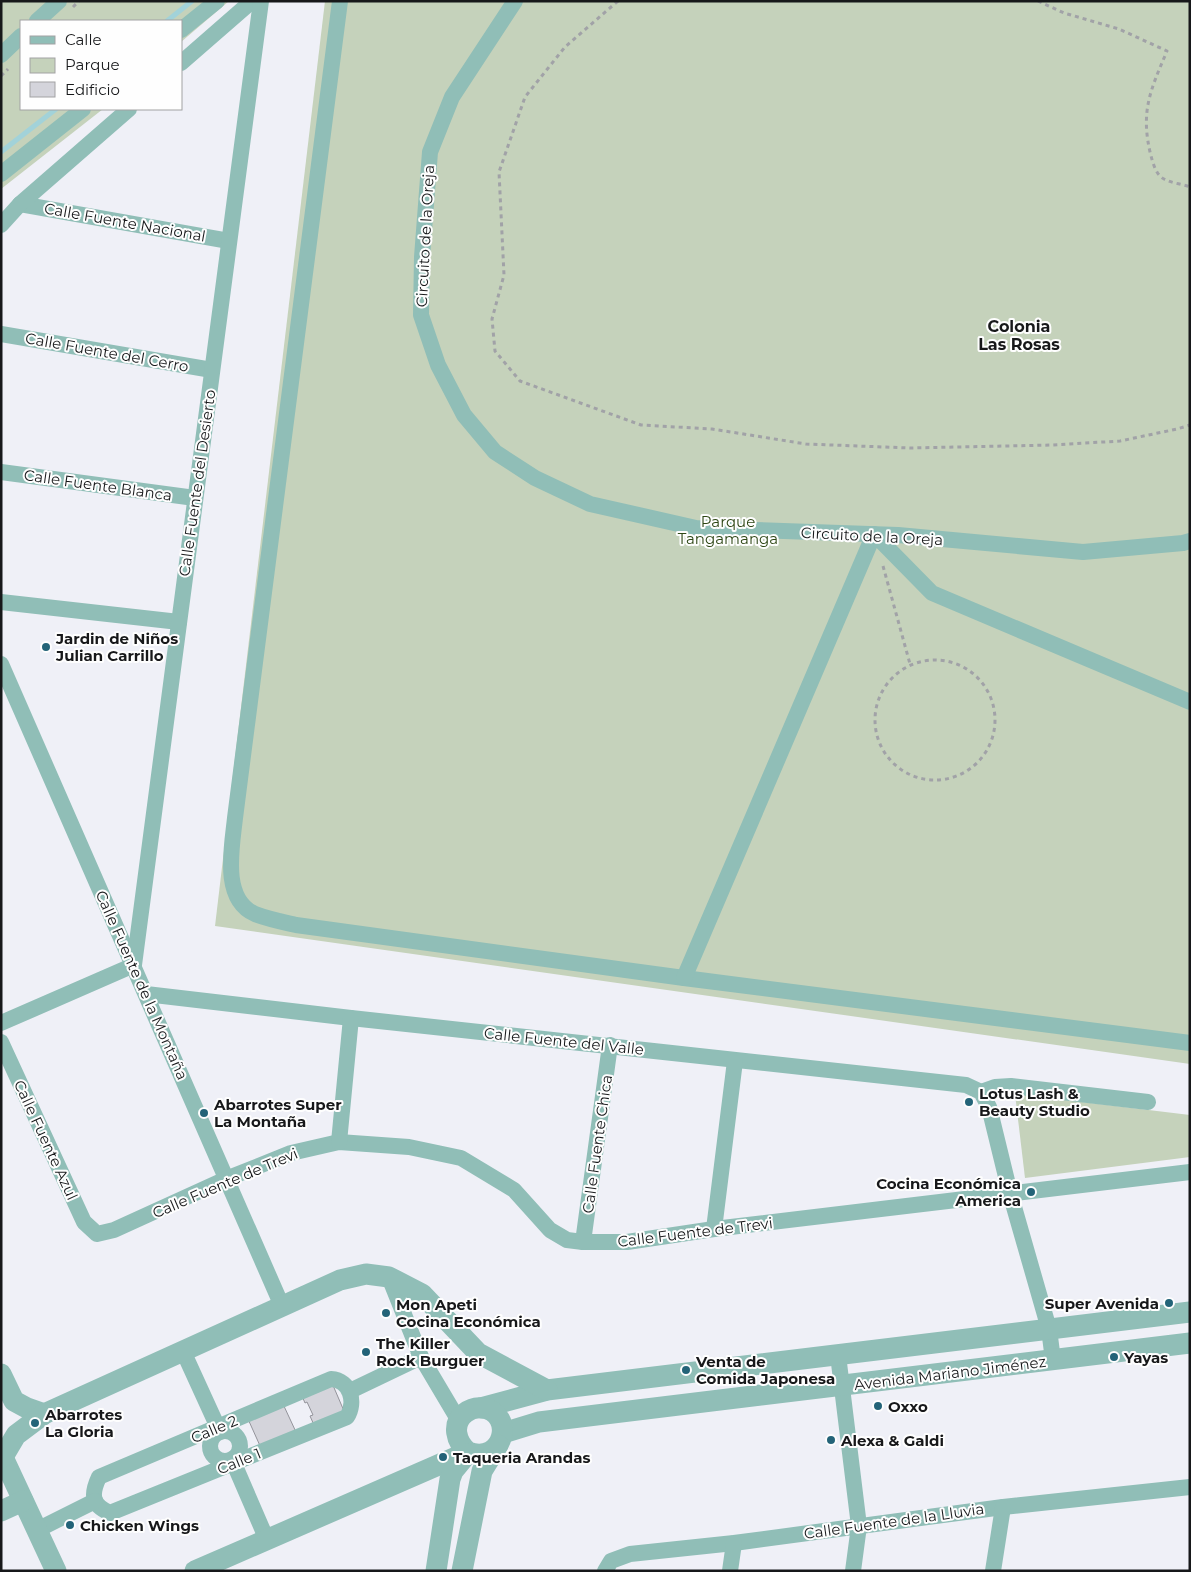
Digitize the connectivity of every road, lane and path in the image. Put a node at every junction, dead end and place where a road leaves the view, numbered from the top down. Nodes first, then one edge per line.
1 (59, 1) edge
2 (217, 1) edge
3 (252, 1) edge
4 (261, 1) edge
5 (340, 1) edge
6 (515, 1) edge
7 (618, 1) edge
8 (1038, 1) edge
9 (38, 20) edge
10 (182, 29) edge
11 (20, 37) edge
12 (1, 55) edge
13 (182, 62) edge
14 (82, 110) edge
15 (128, 110) edge
16 (1, 174) edge
17 (1190, 187) edge
18 (20, 204) junction
19 (1, 225) edge
20 (229, 241) junction
21 (1, 334) edge
22 (212, 370) junction
23 (1190, 425) edge
24 (1, 472) edge
25 (195, 498) junction
26 (874, 534) junction
27 (1190, 541) edge
28 (882, 562) dead end
29 (1, 602) edge
30 (179, 622) junction
31 (1, 664) edge
32 (910, 664) junction
33 (1190, 702) edge
34 (134, 965) junction
35 (684, 978) junction
36 (146, 994) junction
37 (351, 1018) junction
38 (1, 1023) edge
39 (1, 1042) edge
40 (1190, 1043) edge
41 (610, 1045) junction
42 (735, 1061) junction
43 (981, 1092) junction
44 (1148, 1102) dead end
45 (338, 1142) junction
46 (1190, 1172) edge
47 (226, 1179) junction
48 (1010, 1193) junction
49 (714, 1229) junction
50 (97, 1234) joint
51 (583, 1242) junction
52 (389, 1277) junction
53 (282, 1306) junction
54 (1190, 1312) edge
55 (1049, 1329) junction
56 (1190, 1343) edge
57 (184, 1351) junction
58 (838, 1355) junction
59 (421, 1357) junction
60 (1053, 1360) junction
61 (1, 1374) edge
62 (842, 1386) junction
63 (547, 1390) junction
64 (350, 1391) junction
65 (481, 1408) junction
66 (44, 1414) junction
67 (458, 1421) junction
68 (218, 1430) junction
69 (500, 1439) junction
70 (468, 1452) junction
71 (2, 1455) edge
72 (232, 1461) junction
73 (414, 1476) junction
74 (1190, 1487) edge
75 (448, 1488) junction
76 (23, 1501) junction
77 (95, 1501) junction
78 (1002, 1507) junction
79 (1, 1510) edge
80 (859, 1526) junction
81 (37, 1530) junction
82 (267, 1540) junction
83 (734, 1543) junction
84 (56, 1571) edge
85 (195, 1571) edge
86 (436, 1571) edge
87 (462, 1571) edge
88 (605, 1571) edge
89 (730, 1571) edge
90 (854, 1571) edge
91 (993, 1571) edge

1 - 9 street
2 - 10 street
3 - 13 street
4 - 20 street, Calle Fuente del Desierto
5 - 35 street
6 - 26 street, Circuito de la Oreja
7 - 23 path
8 - 17 path
11 - 12 street
14 - 16 street
15 - 18 street
18 - 19 street
18 - 20 street, Calle Fuente Nacional
20 - 22 street, Calle Fuente del Desierto
21 - 22 street, Calle Fuente del Cerro
22 - 25 street, Calle Fuente del Desierto
24 - 25 street, Calle Fuente Blanca
25 - 30 street, Calle Fuente del Desierto
26 - 27 street, Circuito de la Oreja
26 - 33 street
26 - 35 street
28 - 32 path
29 - 30 street
30 - 34 street, Calle Fuente del Desierto
31 - 34 street, Calle Fuente de la Montaña
32 - 32 path
34 - 36 street, Calle Fuente de la Montaña
34 - 38 street
35 - 40 street
36 - 37 street, Calle Fuente del Valle
36 - 47 street, Calle Fuente de la Montaña
37 - 41 street, Calle Fuente del Valle
37 - 45 street
39 - 50 street, Calle Fuente Azul
41 - 42 street, Calle Fuente del Valle
41 - 51 street, Calle Fuente Chica
42 - 43 street, Calle Fuente del Valle
42 - 49 street
43 - 44 street
43 - 48 street
45 - 47 street, Calle Fuente de Trevi
45 - 51 street, Calle Fuente de Trevi
46 - 48 street, Calle Fuente de Trevi
47 - 50 street, Calle Fuente de Trevi
47 - 53 street, Calle Fuente de la Montaña
48 - 49 street, Calle Fuente de Trevi
48 - 55 street
49 - 51 street, Calle Fuente de Trevi
52 - 53 street
52 - 59 street
52 - 63 street
53 - 57 street
54 - 55 street, Avenida Mariano Jiménez
55 - 58 street, Avenida Mariano Jiménez
55 - 60 street
56 - 60 street, Avenida Mariano Jiménez
57 - 66 street
57 - 68 street
58 - 62 street
58 - 63 street, Avenida Mariano Jiménez
59 - 64 street
59 - 67 street
60 - 62 street, Avenida Mariano Jiménez
61 - 66 street
62 - 69 street, Avenida Mariano Jiménez
62 - 80 street
63 - 65 street, Avenida Mariano Jiménez
64 - 68 street, Calle 2
64 - 72 street, Calle 1
65 - 67 street, Avenida Mariano Jiménez
65 - 69 street
66 - 71 street
67 - 70 street
68 - 72 street
68 - 77 street, Calle 2
69 - 70 street, Avenida Mariano Jiménez
69 - 87 street
70 - 73 street, Avenida Mariano Jiménez
70 - 75 street
71 - 76 street
72 - 77 street, Calle 1
72 - 82 street
73 - 75 street
73 - 82 street, Avenida Mariano Jiménez
74 - 78 street, Calle Fuente de la Lluvia
75 - 86 street
76 - 79 street
76 - 81 street
77 - 81 street
78 - 80 street, Calle Fuente de la Lluvia
78 - 91 street
80 - 83 street, Calle Fuente de la Lluvia
80 - 90 street
81 - 84 street
82 - 85 street, Avenida Mariano Jiménez
83 - 88 street, Calle Fuente de la Lluvia
83 - 89 street

